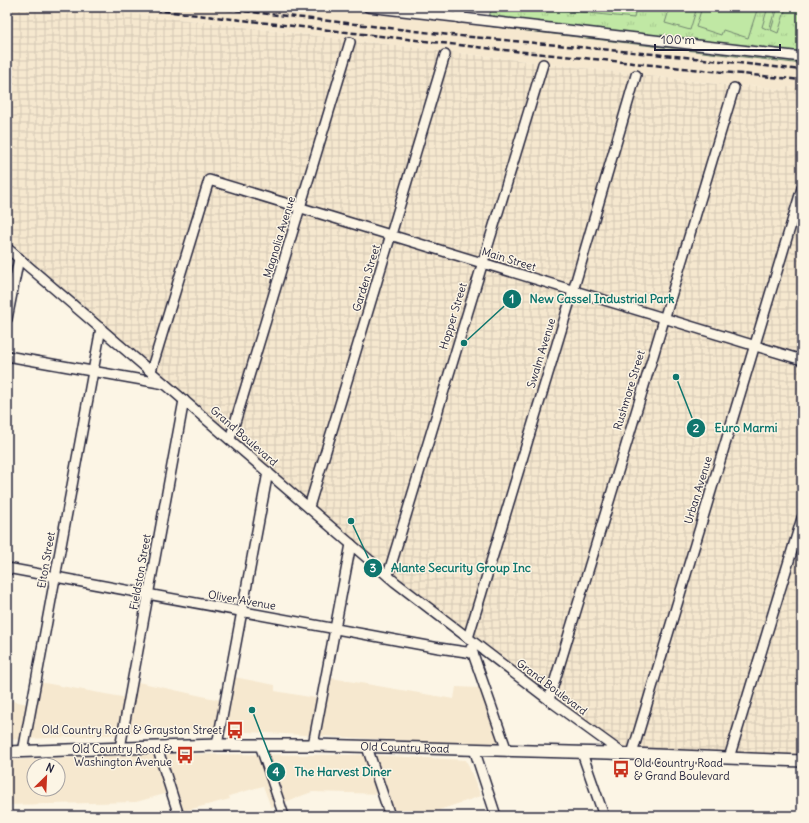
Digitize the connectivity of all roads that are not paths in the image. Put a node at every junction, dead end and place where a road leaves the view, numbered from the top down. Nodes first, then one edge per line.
1 (368, 7) edge
2 (462, 7) edge
3 (459, 18) junction
4 (350, 42) dead end
5 (445, 55) dead end
6 (802, 57) edge
7 (543, 64) dead end
8 (636, 75) dead end
9 (734, 88) dead end
10 (802, 188) edge
11 (300, 208) junction
12 (391, 236) junction
13 (7, 248) edge
14 (19, 258) junction
15 (482, 263) junction
16 (573, 290) junction
17 (664, 318) junction
18 (7, 319) edge
19 (101, 328) junction
20 (754, 345) junction
21 (7, 356) edge
22 (802, 360) edge
23 (151, 371) junction
24 (93, 372) junction
25 (167, 384) junction
26 (184, 400) junction
27 (230, 439) junction
28 (268, 472) junction
29 (309, 507) junction
30 (802, 518) edge
31 (351, 544) junction
32 (7, 568) edge
33 (388, 576) junction
34 (55, 577) junction
35 (149, 594) junction
36 (242, 612) junction
37 (335, 629) junction
38 (468, 638) junction
39 (473, 653) junction
40 (549, 700) junction
41 (217, 745) junction
42 (260, 745) junction
43 (314, 745) junction
44 (157, 747) junction
45 (367, 747) junction
46 (120, 748) junction
47 (474, 750) junction
48 (507, 751) junction
49 (7, 752) edge
50 (23, 752) junction
51 (582, 753) junction
52 (627, 754) junction
53 (729, 758) junction
54 (802, 761) edge
55 (179, 816) edge
56 (284, 816) edge
57 (390, 816) edge
58 (496, 816) edge
59 (604, 816) edge

1 - 3 street
2 - 3 street
3 - 6 street
4 - 11 street, Magnolia Avenue
5 - 12 street, Garden Street
7 - 15 street, Hopper Street
8 - 16 street, Swalm Avenue
9 - 17 street, Rushmore Street
10 - 20 street, Urban Avenue
11 - 12 street, Main Street
11 - 23 street, Main Street
11 - 27 street, Magnolia Avenue
12 - 15 street, Main Street
12 - 29 street, Garden Street
13 - 14 street, Grand Boulevard
14 - 18 street
14 - 19 street, Grand Boulevard
15 - 16 street, Main Street
15 - 33 street, Hopper Street
16 - 17 street, Main Street
16 - 38 street, Swalm Avenue
17 - 20 street, Main Street
17 - 40 street, Rushmore Street
19 - 23 street, Grand Boulevard
19 - 24 street, Elton Street
20 - 22 street, Main Street
20 - 52 street, Urban Avenue
21 - 24 street
23 - 25 street, Grand Boulevard
24 - 25 street
24 - 34 street, Elton Street
25 - 26 street, Grand Boulevard
26 - 27 street, Grand Boulevard
26 - 35 street, Fieldston Street
27 - 28 street, Grand Boulevard
28 - 29 street, Grand Boulevard
28 - 36 street
29 - 31 street, Grand Boulevard
30 - 53 street
31 - 33 street, Grand Boulevard
31 - 37 street
32 - 34 street, Oliver Avenue
33 - 38 street, Grand Boulevard
34 - 35 street, Oliver Avenue
34 - 50 street, Elton Street
35 - 36 street, Oliver Avenue
35 - 46 street, Fieldston Street
36 - 37 street, Oliver Avenue
36 - 41 street
37 - 39 street, Oliver Avenue
37 - 43 street
38 - 39 street
38 - 40 street, Grand Boulevard
39 - 48 street
40 - 52 street, Grand Boulevard
41 - 42 main road, Old Country Road
41 - 44 main road, Old Country Road
42 - 43 main road, Old Country Road
42 - 56 street
43 - 45 main road, Old Country Road
44 - 46 main road, Old Country Road
44 - 55 street
45 - 47 main road, Old Country Road
45 - 57 street
46 - 50 main road, Old Country Road
47 - 48 main road, Old Country Road
47 - 58 street
48 - 51 main road, Old Country Road
49 - 50 main road, Old Country Road
51 - 52 main road, Old Country Road
51 - 59 street
52 - 53 main road, Old Country Road
53 - 54 main road, Old Country Road

